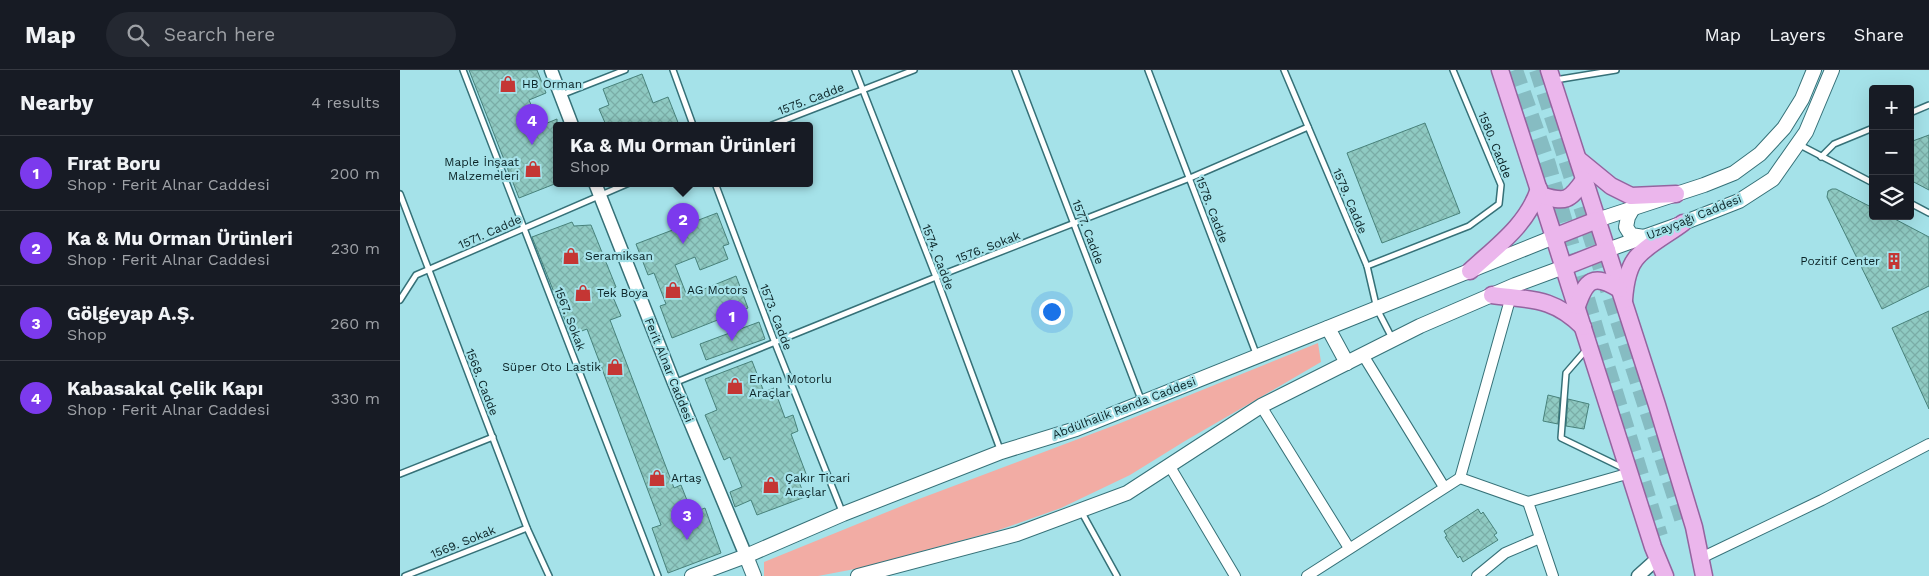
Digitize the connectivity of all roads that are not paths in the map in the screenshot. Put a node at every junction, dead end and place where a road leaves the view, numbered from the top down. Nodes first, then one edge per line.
1 (463, 70) edge
2 (551, 70) edge
3 (625, 70) edge
4 (673, 70) edge
5 (855, 70) edge
6 (914, 70) edge
7 (1014, 70) edge
8 (1148, 70) edge
9 (1284, 70) edge
10 (1453, 70) edge
11 (1500, 70) edge
12 (1616, 70) edge
13 (1814, 70) edge
14 (1832, 70) edge
15 (1551, 75) edge
16 (863, 90) junction
17 (561, 96) junction
18 (1929, 105) edge
19 (1914, 111) edge
20 (571, 122) edge
21 (693, 122) edge
22 (780, 122) edge
23 (1308, 127) junction
24 (1869, 130) edge
25 (1798, 144) junction
26 (1821, 157) junction
27 (1577, 158) junction
28 (1190, 178) junction
29 (1584, 180) junction
30 (1869, 182) edge
31 (596, 187) edge
32 (619, 187) edge
33 (716, 187) edge
34 (1540, 192) junction
35 (400, 194) edge
36 (1676, 194) junction
37 (599, 195) junction
38 (1914, 205) edge
39 (1634, 208) junction
40 (1929, 213) edge
41 (1597, 220) junction
42 (1074, 224) junction
43 (1683, 224) junction
44 (524, 228) junction
45 (1554, 237) junction
46 (1644, 237) junction
47 (1606, 250) junction
48 (1367, 266) junction
49 (1564, 267) junction
50 (429, 270) junction
51 (1470, 271) junction
52 (936, 277) junction
53 (1492, 295) junction
54 (1511, 296) junction
55 (1621, 297) junction
56 (400, 300) edge
57 (1576, 306) junction
58 (1377, 308) junction
59 (1328, 328) junction
60 (1584, 328) junction
61 (1393, 340) junction
62 (775, 344) junction
63 (1589, 346) junction
64 (1257, 356) junction
65 (1363, 356) junction
66 (1347, 363) junction
67 (674, 384) junction
68 (1142, 402) junction
69 (1261, 406) junction
70 (493, 437) junction
71 (1929, 444) edge
72 (1001, 452) junction
73 (1169, 465) junction
74 (1629, 472) junction
75 (400, 474) edge
76 (1460, 478) junction
77 (1444, 487) junction
78 (1528, 502) junction
79 (1080, 510) junction
80 (843, 514) junction
81 (1684, 525) tunnel mouth
82 (528, 528) junction
83 (1660, 536) tunnel mouth
84 (1540, 538) junction
85 (1349, 548) junction
86 (746, 556) junction
87 (1658, 558) junction
88 (1701, 558) junction
89 (405, 576) edge
90 (549, 576) edge
91 (658, 576) edge
92 (692, 576) edge
93 (754, 576) edge
94 (858, 576) edge
95 (1117, 576) edge
96 (1234, 576) edge
97 (1307, 576) edge
98 (1477, 576) edge
99 (1553, 576) edge
100 (1638, 576) edge
101 (1665, 576) edge
102 (1672, 576) edge
103 (1699, 576) edge
104 (1704, 576) edge

1 - 44 lane, 1567. Sokak
2 - 17 street
3 - 17 lane
4 - 21 lane
5 - 16 lane, 1574. Cadde
6 - 16 lane, 1575. Cadde
7 - 42 lane, 1577. Cadde
8 - 28 lane, 1578. Cadde
9 - 23 lane, 1579. Cadde
10 - 48 lane, 1580. Cadde
11 - 34 main road
12 - 15 lane
13 - 36 main road
14 - 25 main road, Uzayçağı Caddesi
15 - 27 main road
16 - 22 lane, 1575. Cadde
16 - 52 lane, 1574. Cadde
17 - 20 street
18 - 19 lane
23 - 28 lane, 1576. Sokak
23 - 48 lane, 1579. Cadde
24 - 26 lane
25 - 26 lane
25 - 43 main road, Uzayçağı Caddesi
26 - 30 lane
27 - 29 main road
27 - 36 main road
28 - 42 lane, 1576. Sokak
28 - 64 lane, 1578. Cadde
29 - 34 main road
29 - 41 main road
31 - 37 street, Ferit Alnar Caddesi
32 - 37 lane
33 - 62 lane, 1573. Cadde
34 - 45 main road
34 - 51 main road
35 - 50 lane, 1568. Cadde
36 - 39 main road
37 - 44 lane, 1571. Cadde
37 - 67 street, Ferit Alnar Caddesi
38 - 40 lane
39 - 41 main road
39 - 46 main road
41 - 45 main road
41 - 47 main road
42 - 52 lane, 1576. Sokak
42 - 68 lane, 1577. Cadde
43 - 46 main road, Uzayçağı Caddesi
43 - 55 main road
44 - 50 lane, 1571. Cadde
44 - 91 lane, 1567. Sokak
45 - 49 main road
45 - 51 main road, Abdülhalik Renda Caddesi
46 - 47 main road, Uzayçağı Caddesi
47 - 49 main road
47 - 55 main road
48 - 58 lane, 1579. Cadde
49 - 53 main road
49 - 57 main road
50 - 56 lane, 1571. Cadde
50 - 70 lane, 1568. Cadde
51 - 58 main road, Abdülhalik Renda Caddesi
52 - 62 lane, 1576. Sokak
52 - 72 lane, 1574. Cadde
53 - 54 main road
53 - 61 main road
54 - 60 main road
54 - 76 street
55 - 57 main road
55 - 88 main road
57 - 60 main road
58 - 59 main road, Abdülhalik Renda Caddesi
58 - 61 lane, 1579. Cadde
59 - 64 main road, Abdülhalik Renda Caddesi
59 - 66 main road
60 - 63 main road
61 - 65 main road
62 - 67 lane, 1576. Sokak
62 - 80 lane, 1573. Cadde
63 - 74 main road
63 - 74 lane
64 - 68 main road, Abdülhalik Renda Caddesi
65 - 66 main road
65 - 77 street
66 - 69 main road
67 - 86 street, Ferit Alnar Caddesi
68 - 72 main road, Abdülhalik Renda Caddesi
69 - 73 main road
69 - 85 street
70 - 75 lane
70 - 82 lane, 1568. Cadde
71 - 88 street
72 - 80 main road, Abdülhalik Renda Caddesi
73 - 79 main road
73 - 96 street
74 - 78 street
74 - 87 main road
76 - 77 street
76 - 78 street
77 - 85 street
78 - 84 street
79 - 94 main road
79 - 95 lane
80 - 86 main road, Abdülhalik Renda Caddesi
81 - 103 main road
82 - 89 lane, 1569. Sokak
82 - 90 lane, 1568. Cadde
83 - 102 main road
84 - 98 street
84 - 99 street
85 - 97 street
86 - 92 main road, Abdülhalik Renda Caddesi
86 - 93 main road
87 - 100 street
87 - 101 main road
88 - 104 main road

